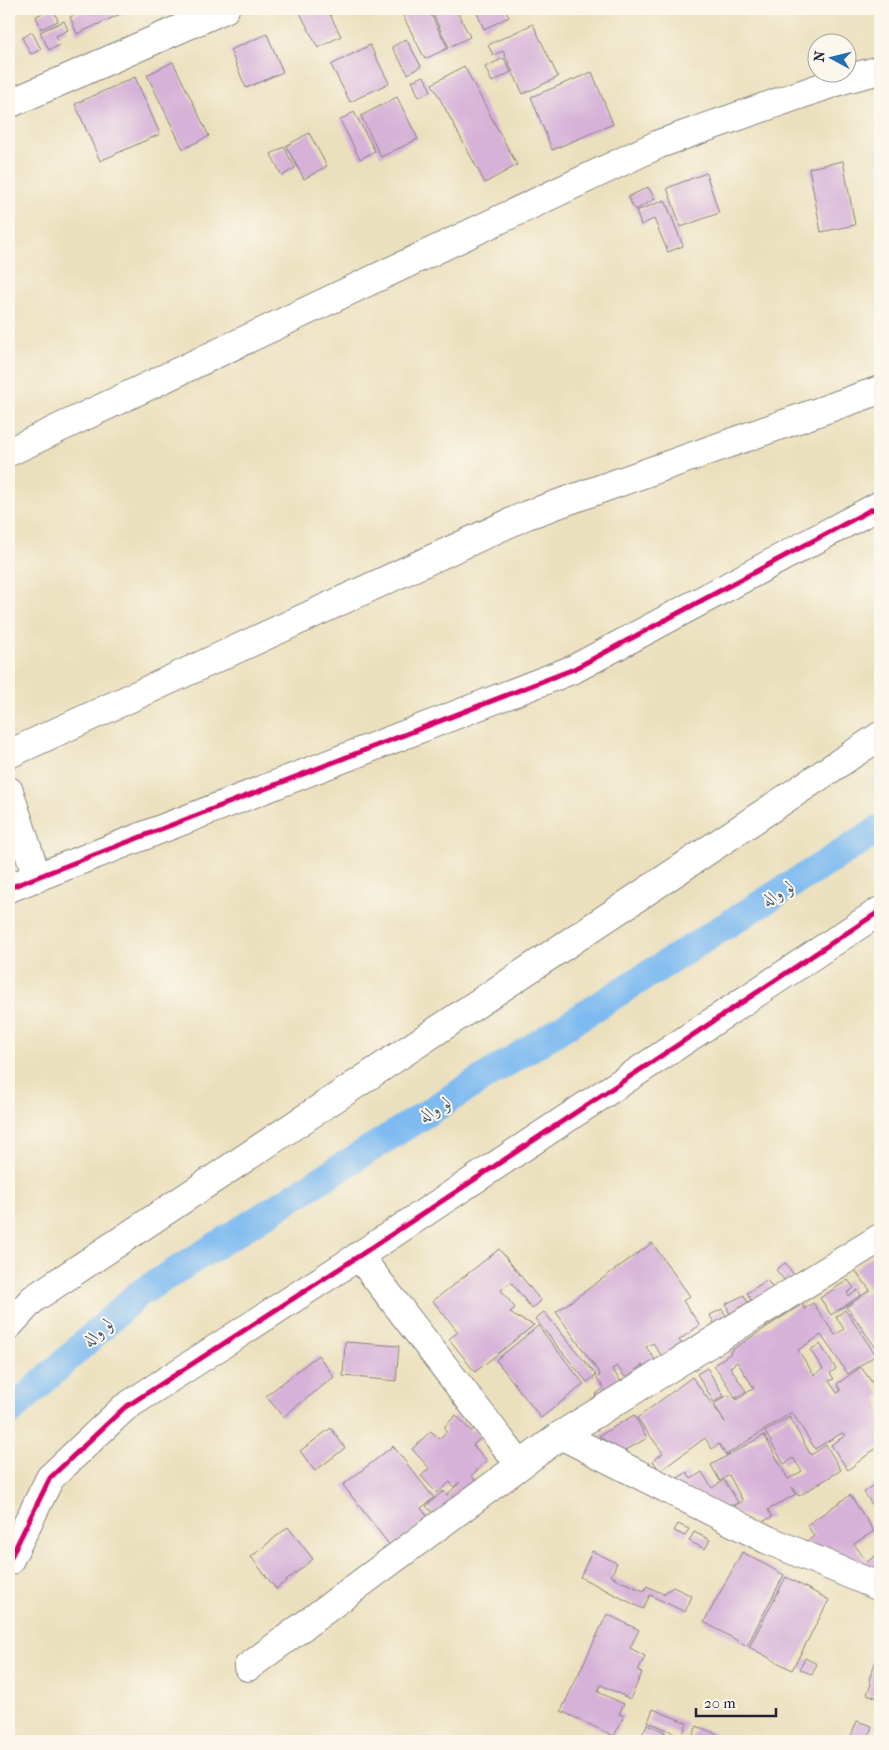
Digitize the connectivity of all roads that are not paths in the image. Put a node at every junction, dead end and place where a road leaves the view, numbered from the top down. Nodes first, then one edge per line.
1 (225, 9) edge
2 (880, 70) edge
3 (9, 104) edge
4 (880, 390) edge
5 (9, 452) edge
6 (880, 505) edge
7 (880, 736) edge
8 (9, 754) edge
9 (9, 791) edge
10 (37, 878) junction
11 (9, 888) edge
12 (880, 912) edge
13 (880, 1238) edge
14 (359, 1256) junction
15 (9, 1324) edge
16 (560, 1435) junction
17 (520, 1465) junction
18 (9, 1561) edge
19 (880, 1587) edge
20 (248, 1667) dead end

1 - 3 street
2 - 5 street
4 - 8 street
6 - 10 street
7 - 15 street
9 - 10 street
10 - 11 street
12 - 14 street
13 - 16 street
14 - 17 street
14 - 18 street
16 - 17 street
16 - 19 street
17 - 20 street

